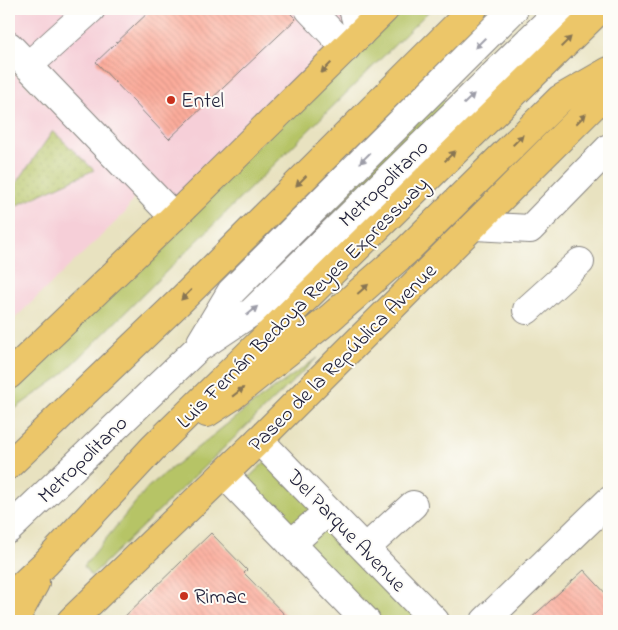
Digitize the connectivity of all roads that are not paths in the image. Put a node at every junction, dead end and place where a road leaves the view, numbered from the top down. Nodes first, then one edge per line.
1 (91, 9) edge
2 (309, 9) edge
3 (385, 9) edge
4 (474, 9) edge
5 (514, 9) edge
6 (561, 9) edge
7 (600, 9) edge
8 (353, 30) edge
9 (9, 46) edge
10 (28, 66) junction
11 (609, 71) edge
12 (609, 90) edge
13 (609, 148) edge
14 (174, 218) junction
15 (475, 226) junction
16 (580, 262) dead end
17 (527, 310) dead end
18 (198, 348) junction
19 (9, 375) edge
20 (51, 423) junction
21 (259, 440) junction
22 (153, 448) junction
23 (9, 450) edge
24 (9, 465) edge
25 (224, 474) junction
26 (609, 501) edge
27 (413, 504) dead end
28 (328, 511) junction
29 (9, 529) edge
30 (291, 544) junction
31 (365, 549) junction
32 (47, 562) junction
33 (9, 598) edge
34 (14, 621) edge
35 (71, 621) edge
36 (366, 621) edge
37 (435, 621) edge
38 (485, 621) edge

1 - 10 street
2 - 8 street
3 - 8 main road
4 -> 20 main road
5 -> 18 street, Metropolitano
18 -> 6 street, Metropolitano
22 -> 7 main road, Luis Fernán Bedoya Reyes Expressway
8 -> 14 main road
9 - 10 street
10 - 14 street
22 -> 11 main road
15 -> 12 main road, Paseo de la República Avenue
13 - 15 street
14 - 19 main road
15 - 21 main road, Paseo de la República Avenue
16 - 17 street
18 - 29 street, Metropolitano
20 - 23 main road
20 - 24 main road
21 - 25 main road, Paseo de la República Avenue
21 - 28 street, Del Parque Avenue
22 - 32 main road, Luis Fernán Bedoya Reyes Expressway
25 - 30 street
25 - 35 main road, Paseo de la República Avenue
26 - 38 street
27 - 31 street
28 - 30 street
28 - 31 street, Del Parque Avenue
30 - 36 street
31 - 37 street, Del Parque Avenue
32 - 33 main road, Luis Fernán Bedoya Reyes Expressway
32 - 34 main road

